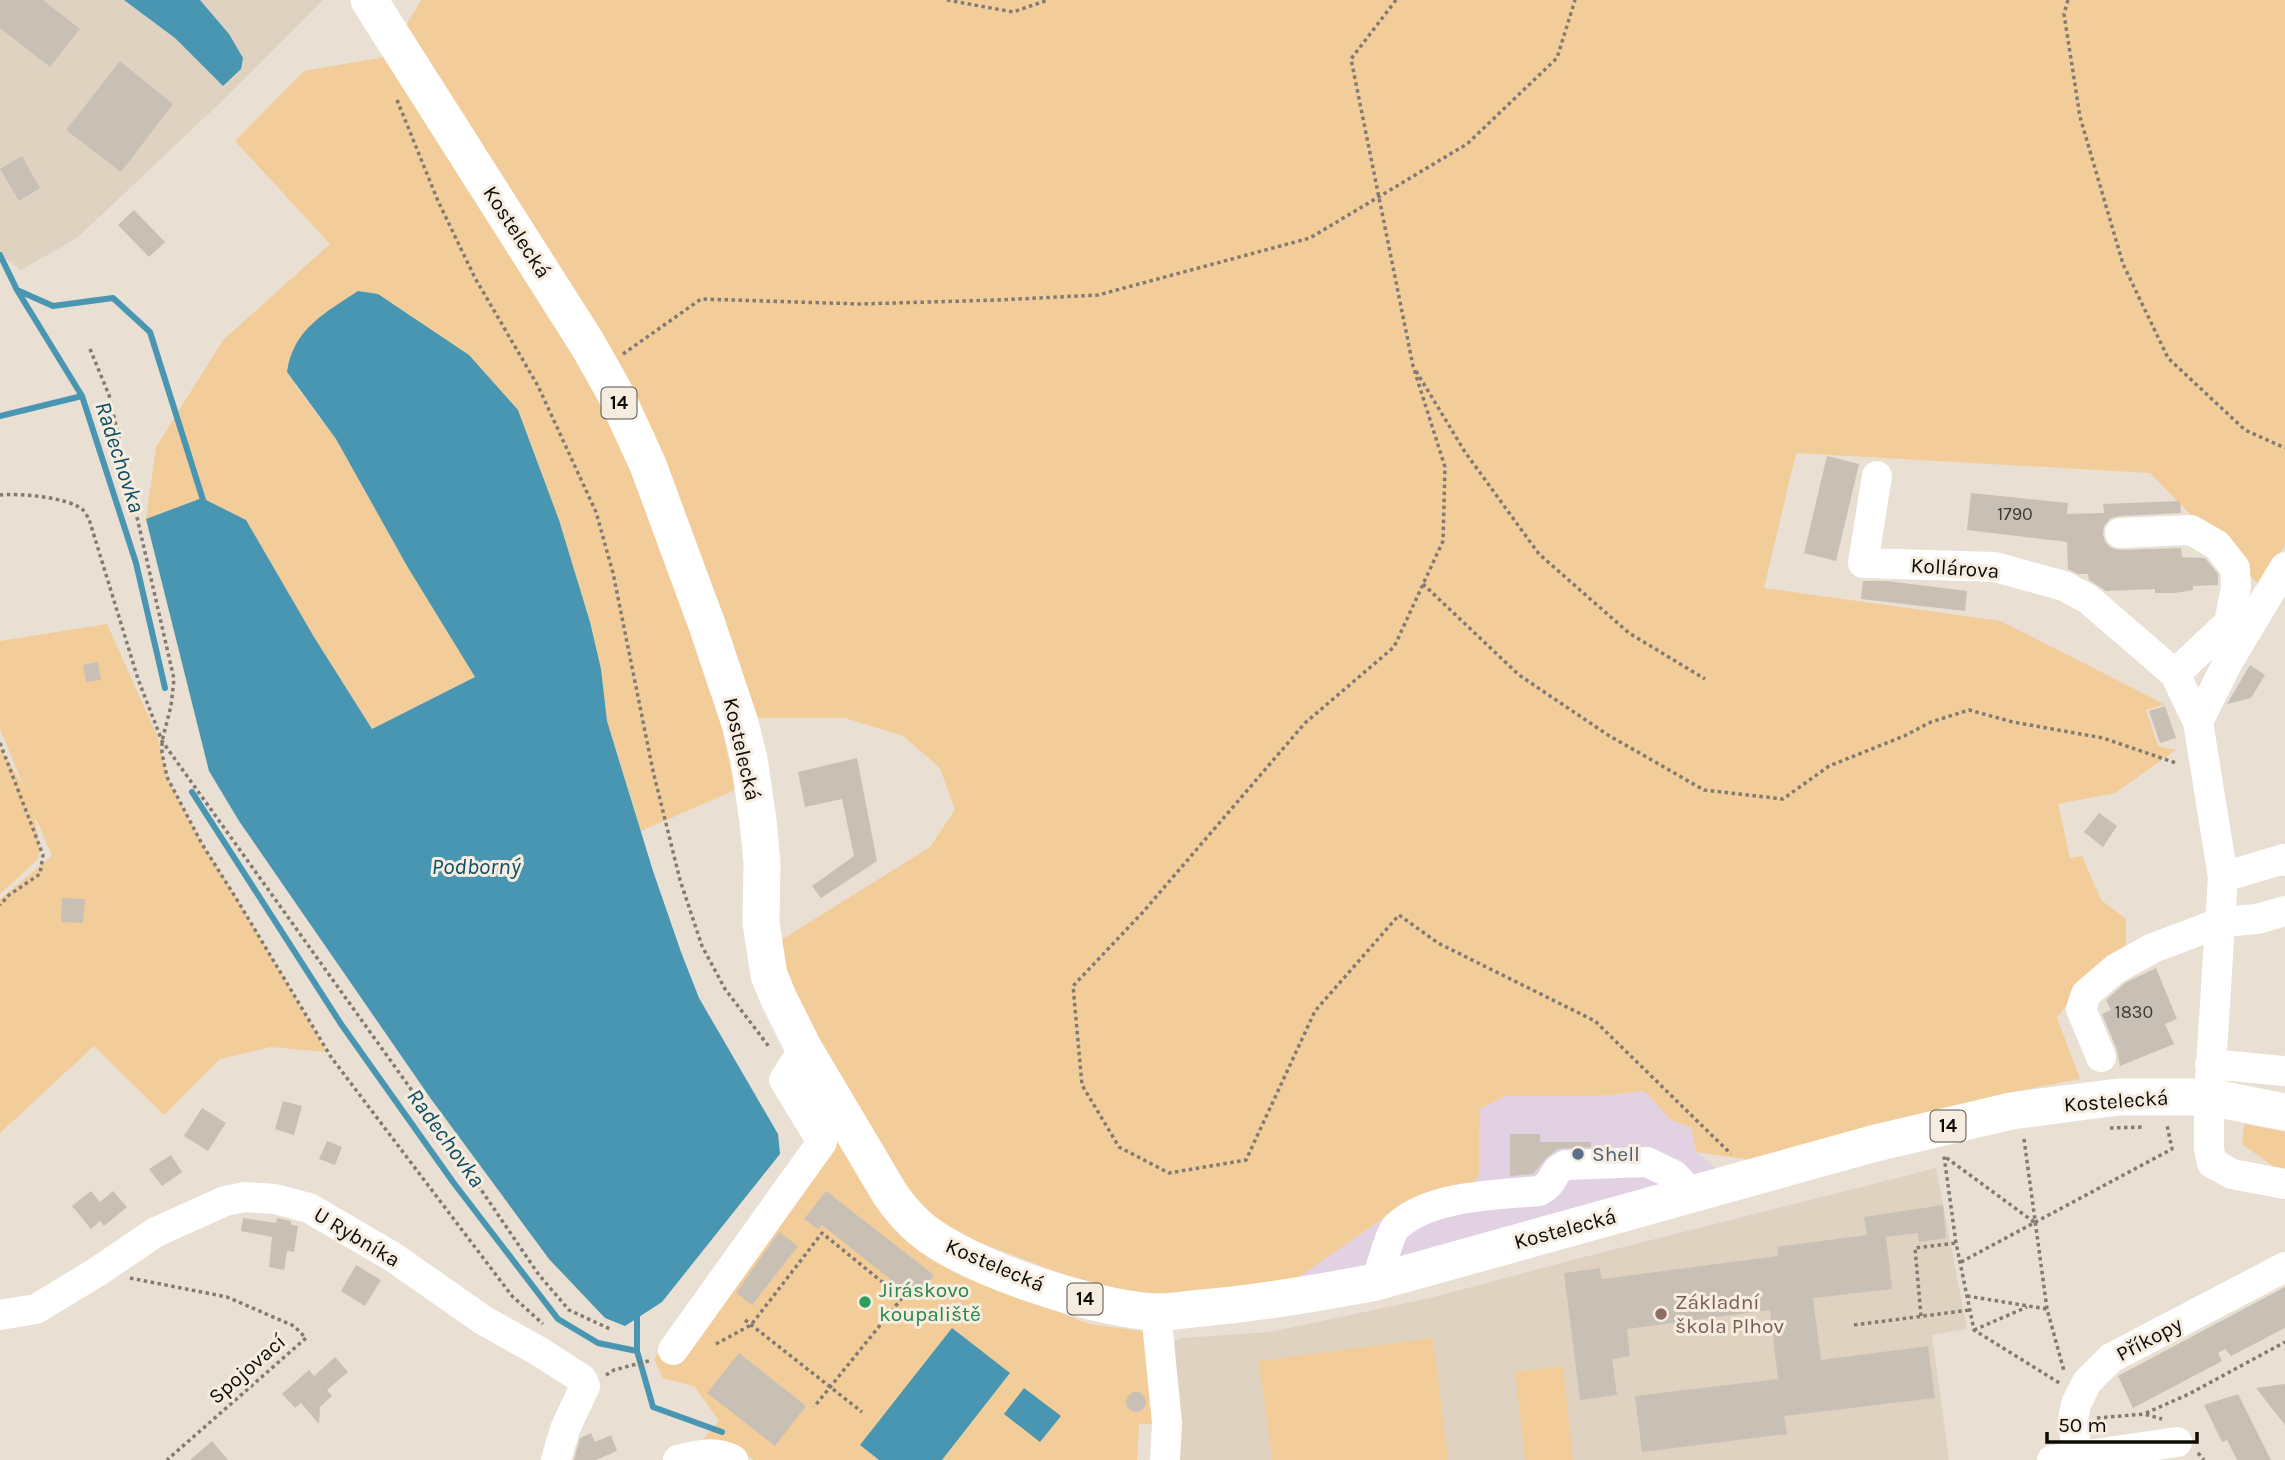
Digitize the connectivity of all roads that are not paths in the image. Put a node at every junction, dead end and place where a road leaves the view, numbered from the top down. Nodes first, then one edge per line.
1 (369, 0) edge
2 (1877, 477) dead end
3 (2120, 533) dead end
4 (2285, 567) edge
5 (2175, 674) junction
6 (2198, 722) junction
7 (2285, 861) edge
8 (2224, 877) junction
9 (2285, 911) edge
10 (2222, 922) junction
11 (2101, 1058) dead end
12 (796, 1062) junction
13 (2285, 1071) edge
14 (2210, 1081) junction
15 (2285, 1112) edge
16 (2285, 1184) edge
17 (1693, 1195) junction
18 (2285, 1267) edge
19 (1376, 1282) junction
20 (1156, 1312) junction
21 (0, 1315) edge
22 (673, 1350) road end
23 (2185, 1451) edge
24 (2064, 1458) edge
25 (556, 1460) edge
26 (678, 1460) edge
27 (733, 1460) edge
28 (1165, 1460) edge

1 - 12 main road, Kostelecká / 14
2 - 5 street, Kollárova
3 - 5 street
4 - 6 street
5 - 6 street, Kollárova
6 - 8 street, Kollárova
7 - 8 street
8 - 10 street, Kollárova
9 - 10 street
10 - 11 street
10 - 14 street, Kollárova
12 - 20 main road, Kostelecká / 14
12 - 22 street
13 - 14 street
14 - 15 main road, Kostelecká / 14
14 - 16 street, Kollárova
14 - 17 main road, Kostelecká / 14
17 - 19 main road, Kostelecká / 14
17 - 19 street
18 - 24 street, Příkopy
19 - 20 main road, Kostelecká / 14
20 - 28 street
21 - 25 street, U Rybníka
23 - 24 street, Příkopy
26 - 27 street

